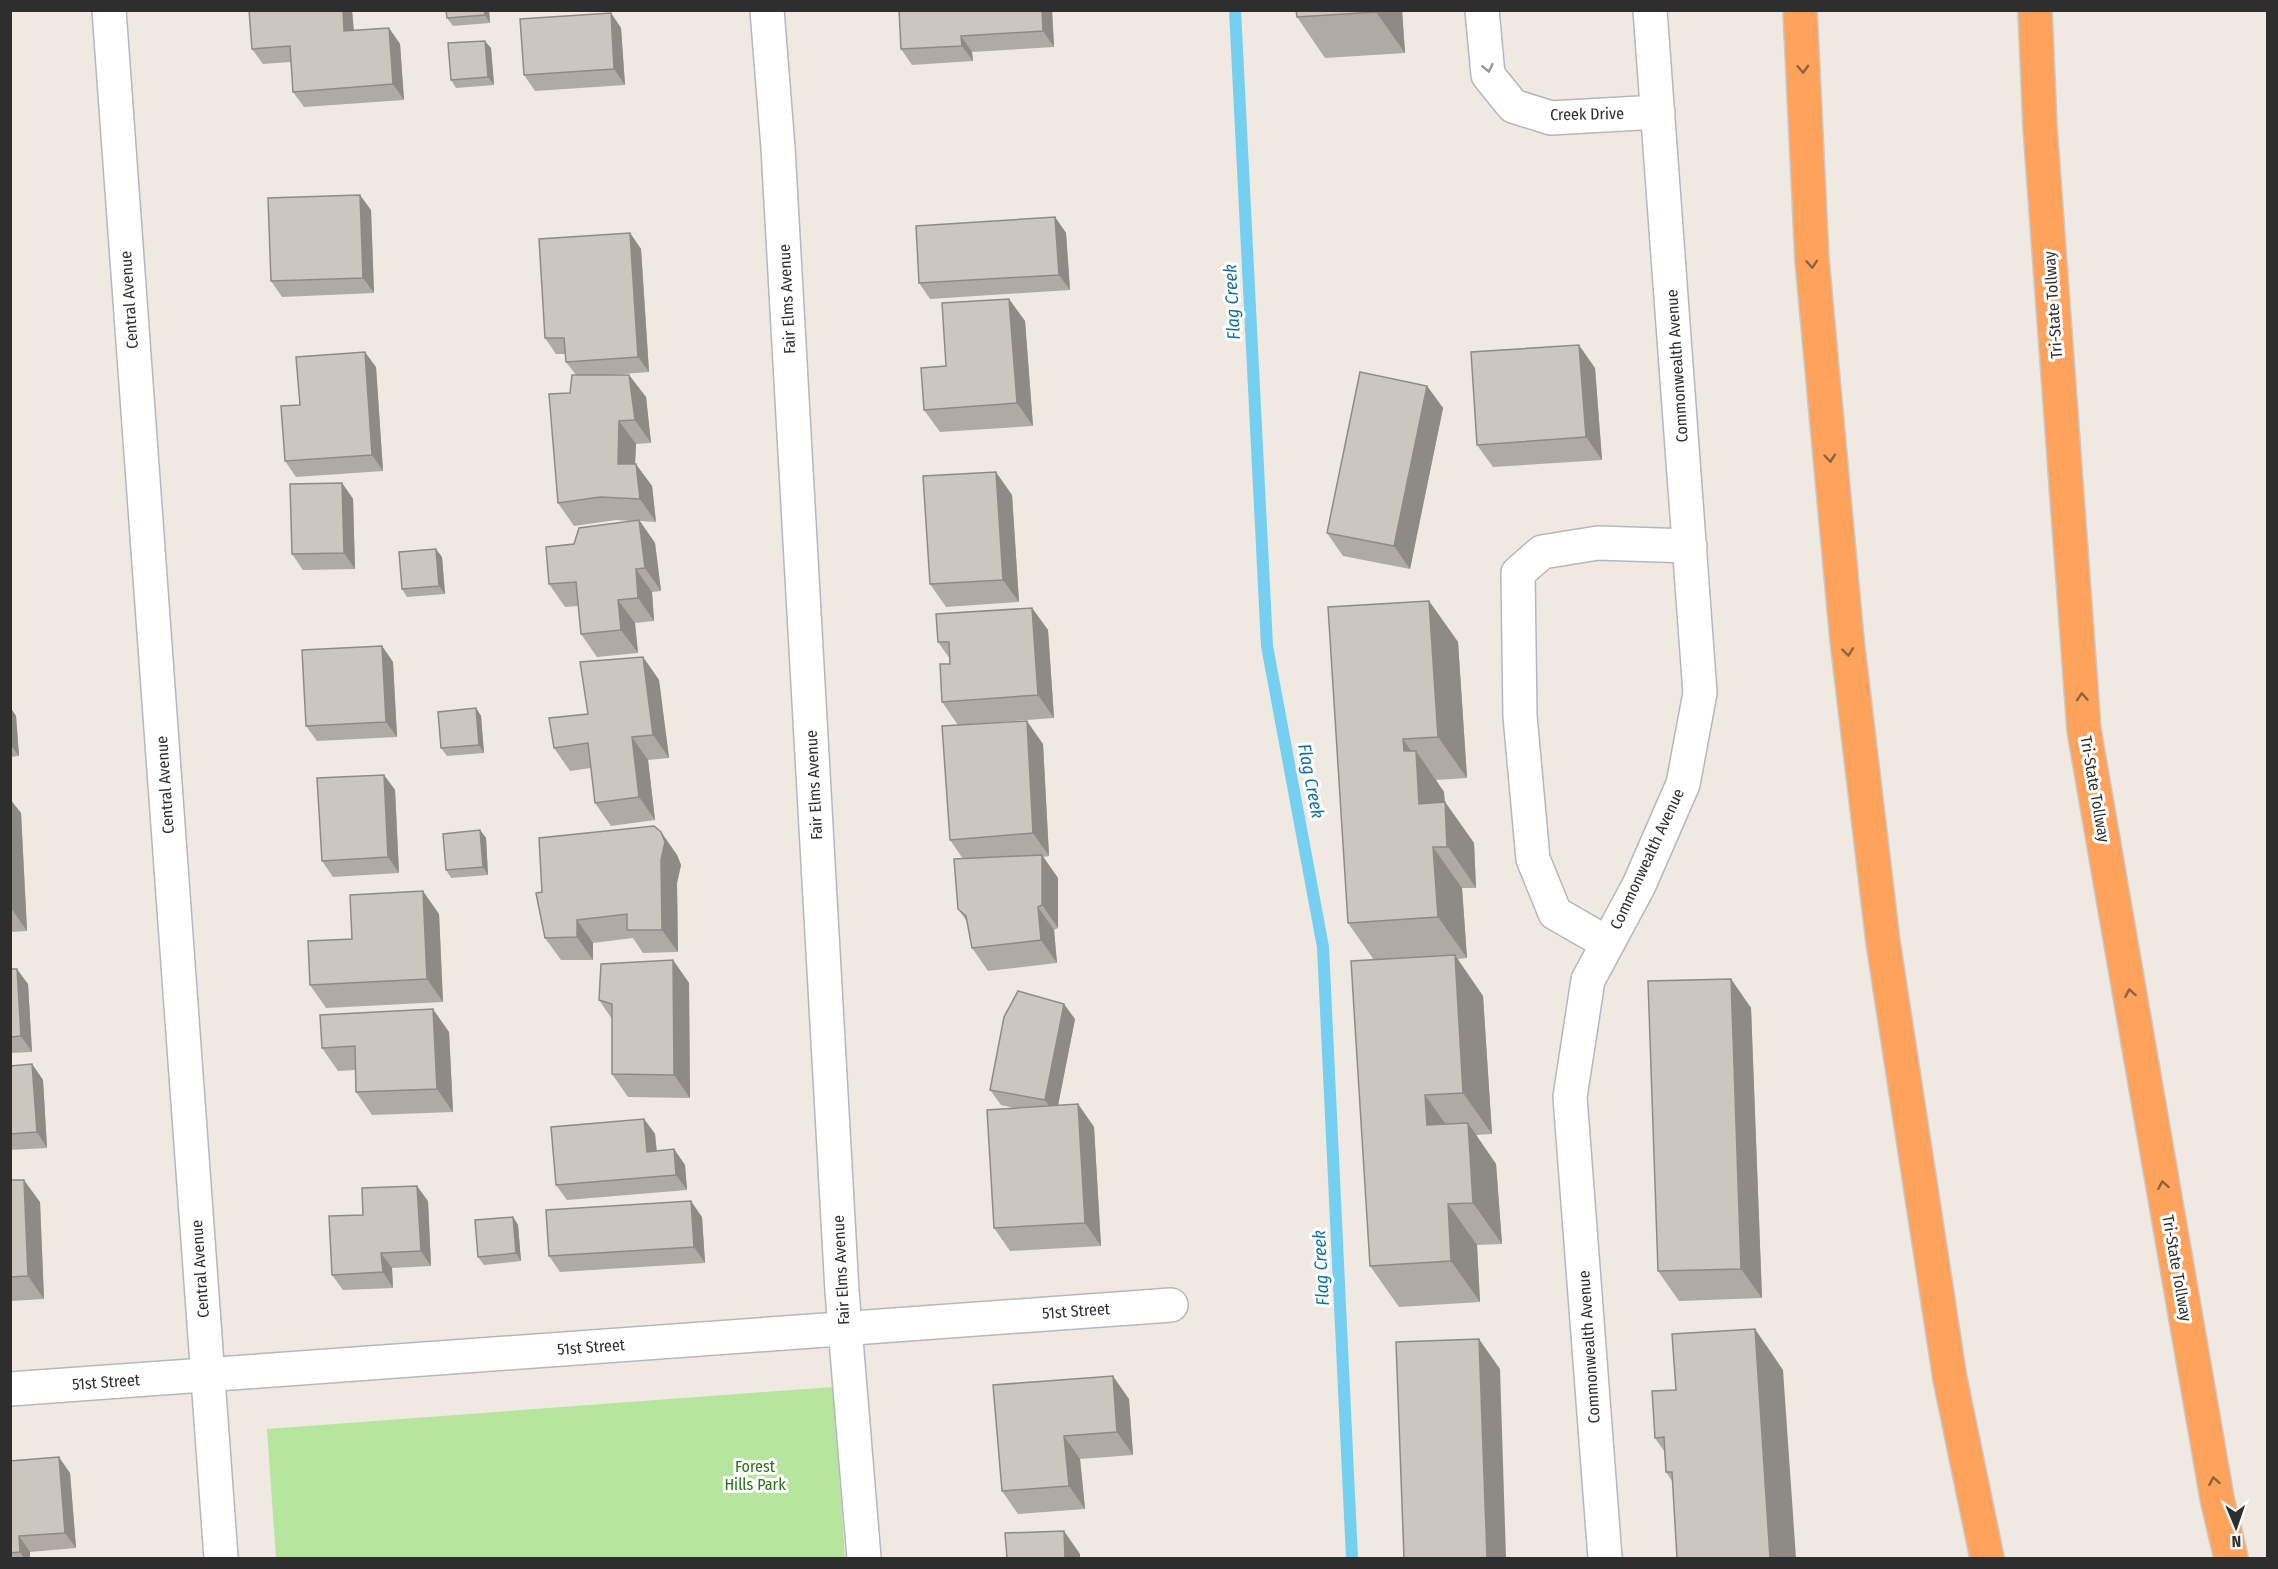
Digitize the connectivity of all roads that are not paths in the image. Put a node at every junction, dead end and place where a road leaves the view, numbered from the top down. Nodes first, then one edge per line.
1 (109, 10) edge
2 (767, 10) edge
3 (1482, 10) edge
4 (1650, 10) edge
5 (1800, 10) edge
6 (2035, 10) edge
7 (1658, 112) junction
8 (1690, 546) junction
9 (1607, 943) junction
10 (1171, 1305) dead end
11 (844, 1328) junction
12 (208, 1375) junction
13 (10, 1389) edge
14 (221, 1558) edge
15 (864, 1558) edge
16 (1605, 1558) edge
17 (1987, 1558) edge
18 (2231, 1558) edge

1 - 12 street, Central Avenue
2 - 11 street, Fair Elms Avenue
3 -> 7 street, Creek Drive
4 - 7 street, Commonwealth Avenue
5 -> 17 highway
18 -> 6 highway, Tri-State Tollway
7 - 8 street, Commonwealth Avenue
8 - 9 street, Commonwealth Avenue
8 - 9 street
9 - 16 street, Commonwealth Avenue
10 - 11 street, 51st Street
11 - 12 street, 51st Street
11 - 15 street, Fair Elms Avenue
12 - 13 street, 51st Street
12 - 14 street, Central Avenue

